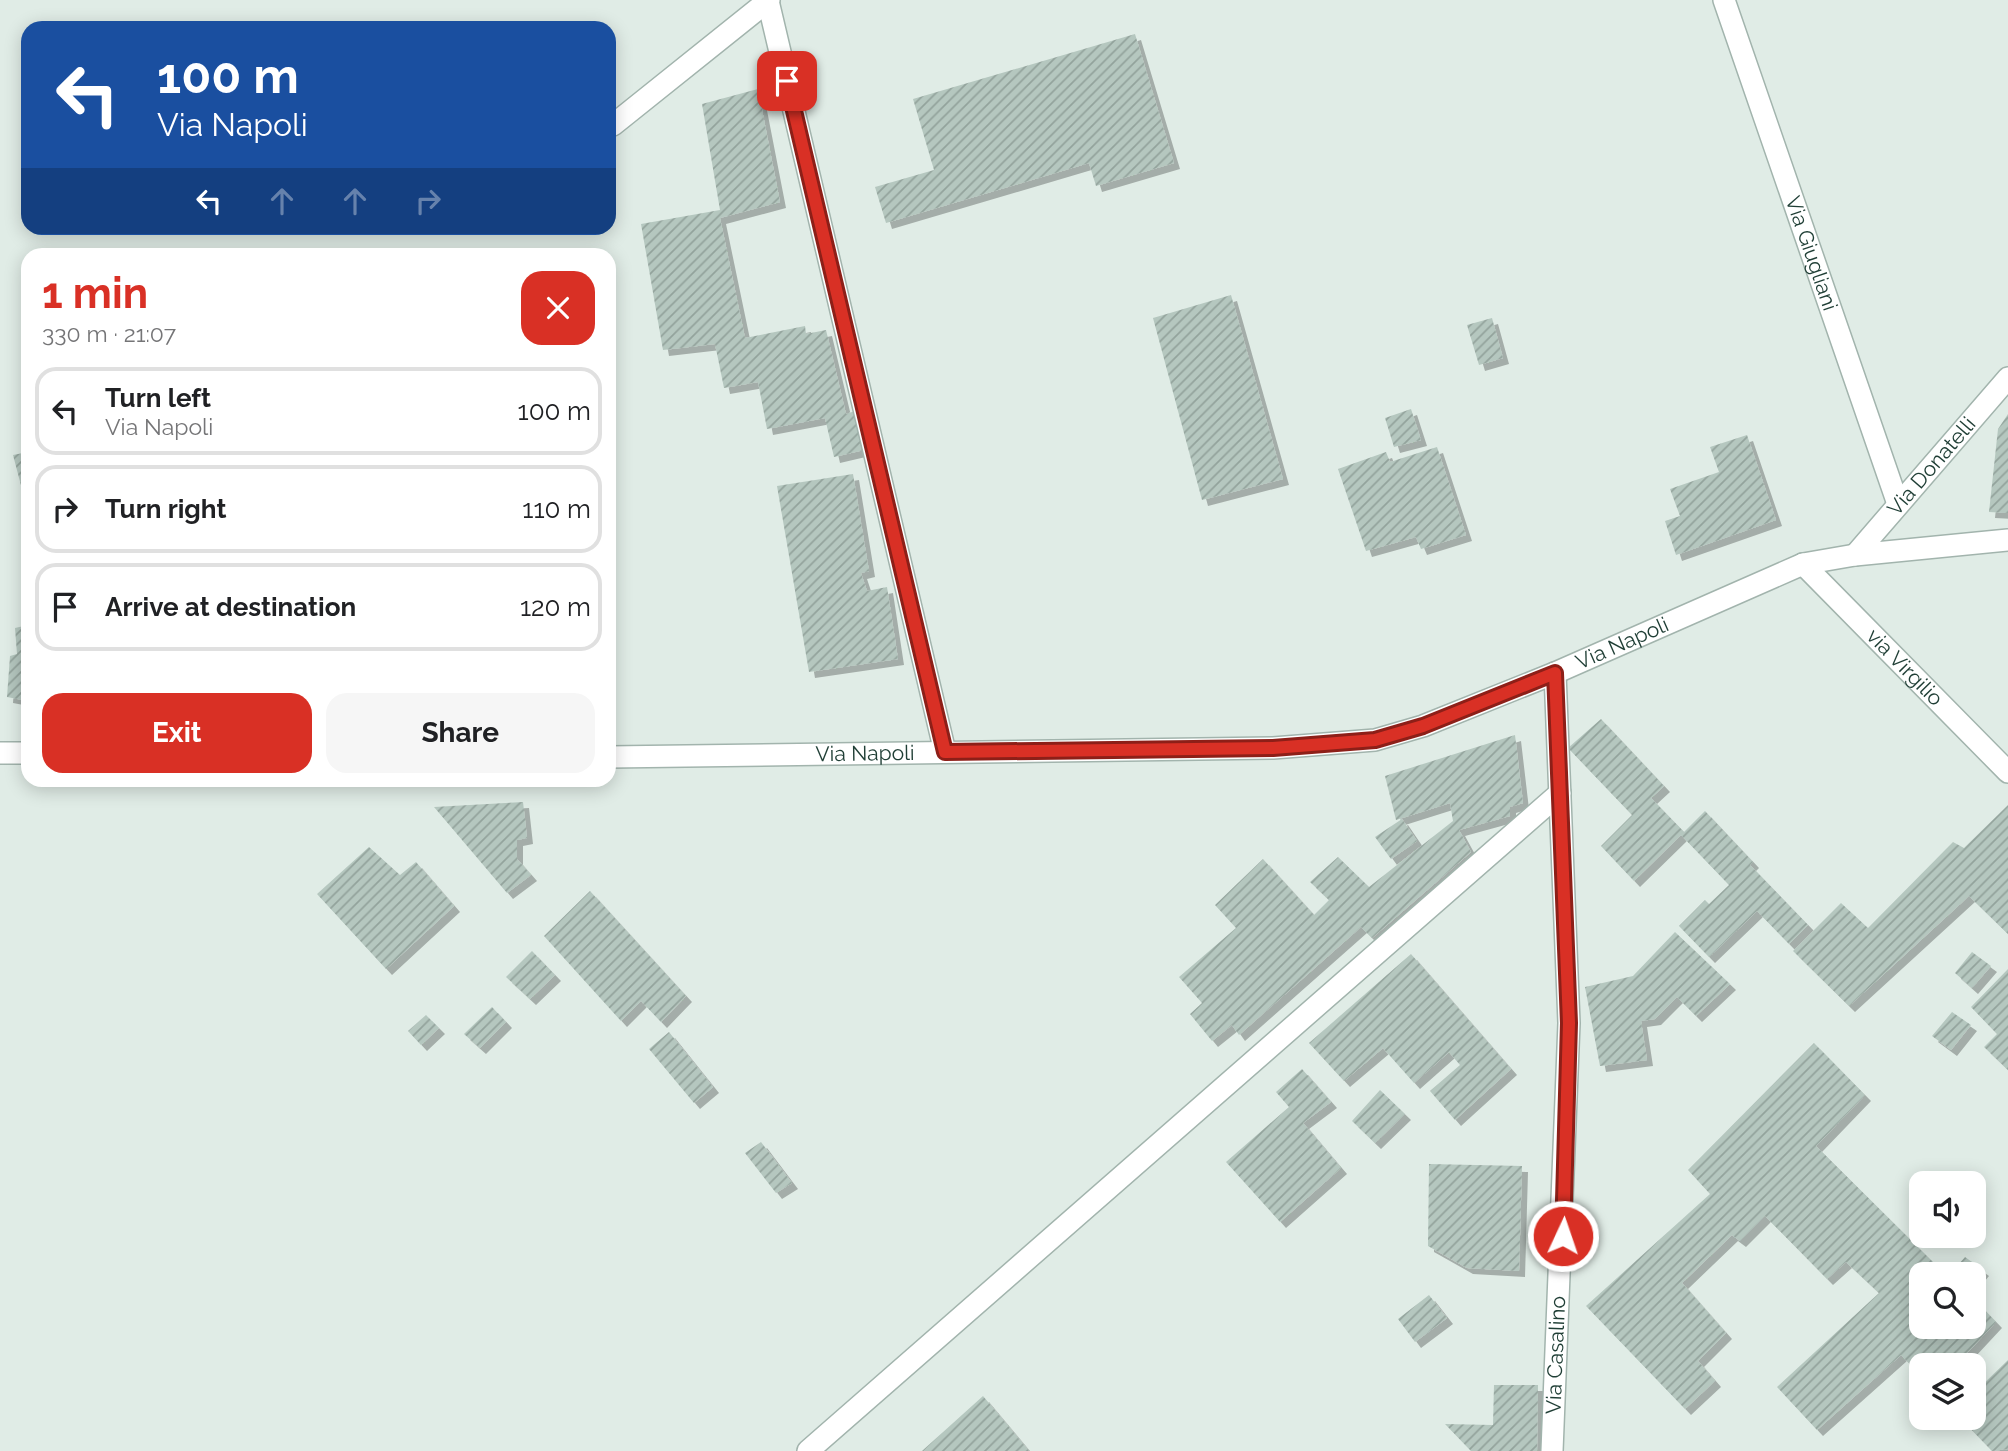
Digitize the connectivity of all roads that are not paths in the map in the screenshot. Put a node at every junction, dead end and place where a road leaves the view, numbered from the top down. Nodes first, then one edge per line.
1 (769, 0) edge
2 (1724, 0) edge
3 (616, 123) edge
4 (2008, 378) edge
5 (1898, 505) junction
6 (2008, 541) edge
7 (1855, 555) junction
8 (1803, 564) junction
9 (1555, 673) junction
10 (0, 752) edge
11 (945, 752) junction
12 (21, 753) edge
13 (616, 757) edge
14 (2008, 772) edge
15 (1560, 793) junction
16 (808, 1451) edge
17 (1552, 1451) edge

1 - 3 street
1 - 11 street
2 - 5 street, Via Giugliani
4 - 5 street, Via Donatelli
5 - 7 street, Via Donatelli
6 - 7 street, Via Napoli
7 - 8 street, Via Napoli
8 - 9 street, Via Napoli
8 - 14 street, via Virgilio
9 - 11 street, Via Napoli
9 - 15 street, Via Casalino
10 - 12 street
11 - 13 street, Via Napoli
15 - 16 street
15 - 17 street, Via Casalino

